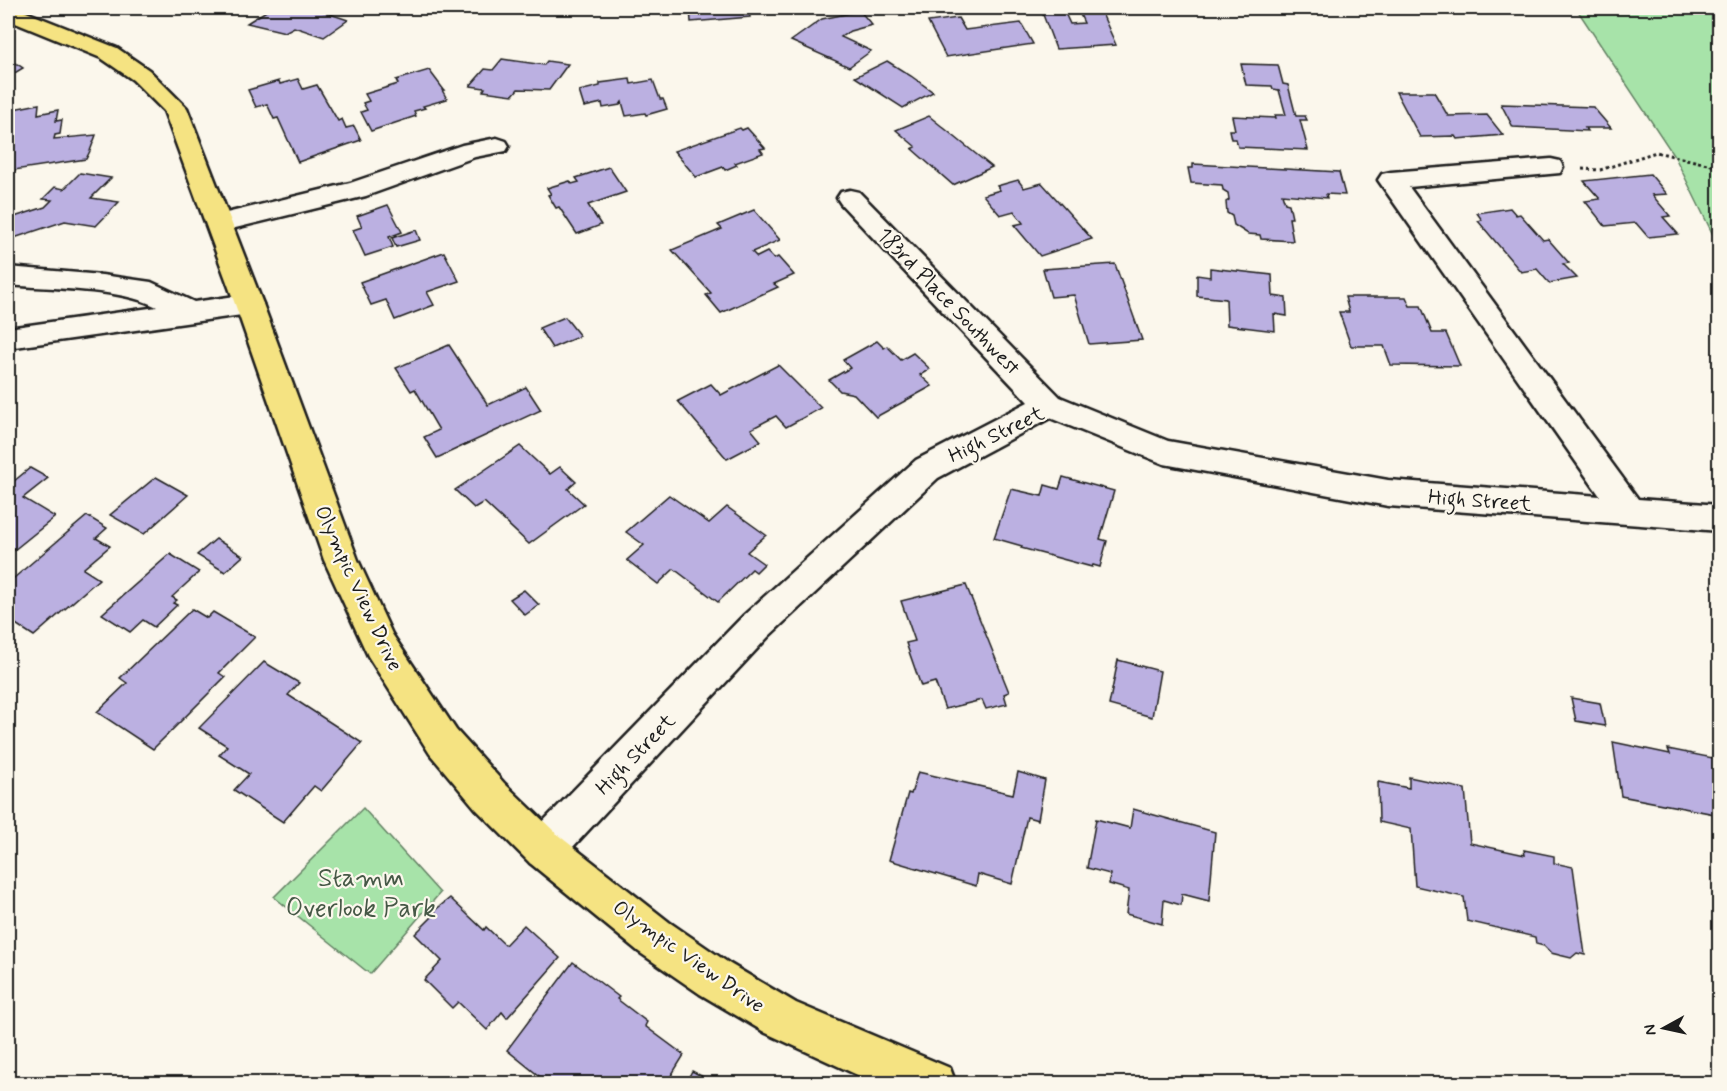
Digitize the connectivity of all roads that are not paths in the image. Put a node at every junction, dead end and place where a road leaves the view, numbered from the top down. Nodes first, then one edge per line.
1 (8, 12) edge
2 (497, 146) dead end
3 (1551, 167) road end
4 (850, 198) dead end
5 (219, 223) junction
6 (8, 276) edge
7 (249, 304) junction
8 (190, 312) junction
9 (8, 338) edge
10 (1049, 405) junction
11 (1629, 511) junction
12 (1719, 518) edge
13 (544, 849) junction
14 (934, 1083) edge

1 - 5 main road, Olympic View Drive
2 - 5 street
3 - 11 street
4 - 10 street, 183rd Place Southwest
5 - 7 main road, Olympic View Drive
6 - 8 street
7 - 8 street
7 - 13 main road, Olympic View Drive
8 - 9 street
10 - 11 street, High Street
10 - 13 street, High Street
11 - 12 street, High Street
13 - 14 main road, Olympic View Drive

